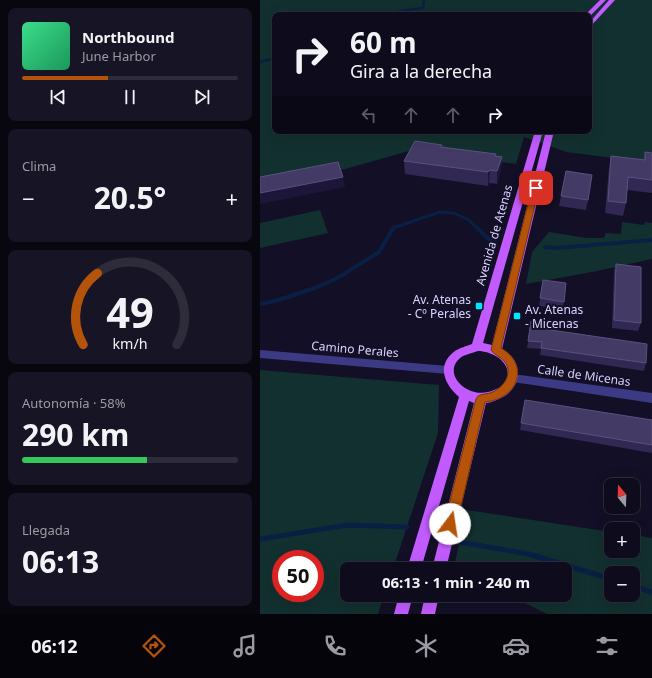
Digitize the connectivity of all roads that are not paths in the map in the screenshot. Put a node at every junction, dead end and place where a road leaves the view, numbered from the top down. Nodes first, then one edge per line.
1 (603, 0) edge
2 (612, 0) edge
3 (591, 12) edge
4 (592, 23) edge
5 (538, 134) edge
6 (549, 134) edge
7 (477, 347) junction
8 (496, 350) junction
9 (260, 354) edge
10 (448, 370) junction
11 (513, 378) junction
12 (465, 395) junction
13 (652, 398) edge
14 (481, 399) junction
15 (416, 562) edge
16 (441, 562) edge
17 (404, 602) edge
18 (431, 602) edge
19 (401, 614) edge
20 (428, 614) edge

1 - 3 main road
2 - 4 main road
5 - 7 main road, Avenida de Atenas
6 - 8 main road
7 - 8 main road
7 - 10 main road
8 - 11 main road
9 - 10 street, Camino Perales
10 - 12 main road
11 - 13 street, Calle de Micenas
11 - 14 main road
12 - 14 main road
12 - 15 main road
14 - 16 main road
17 - 19 main road
18 - 20 main road

